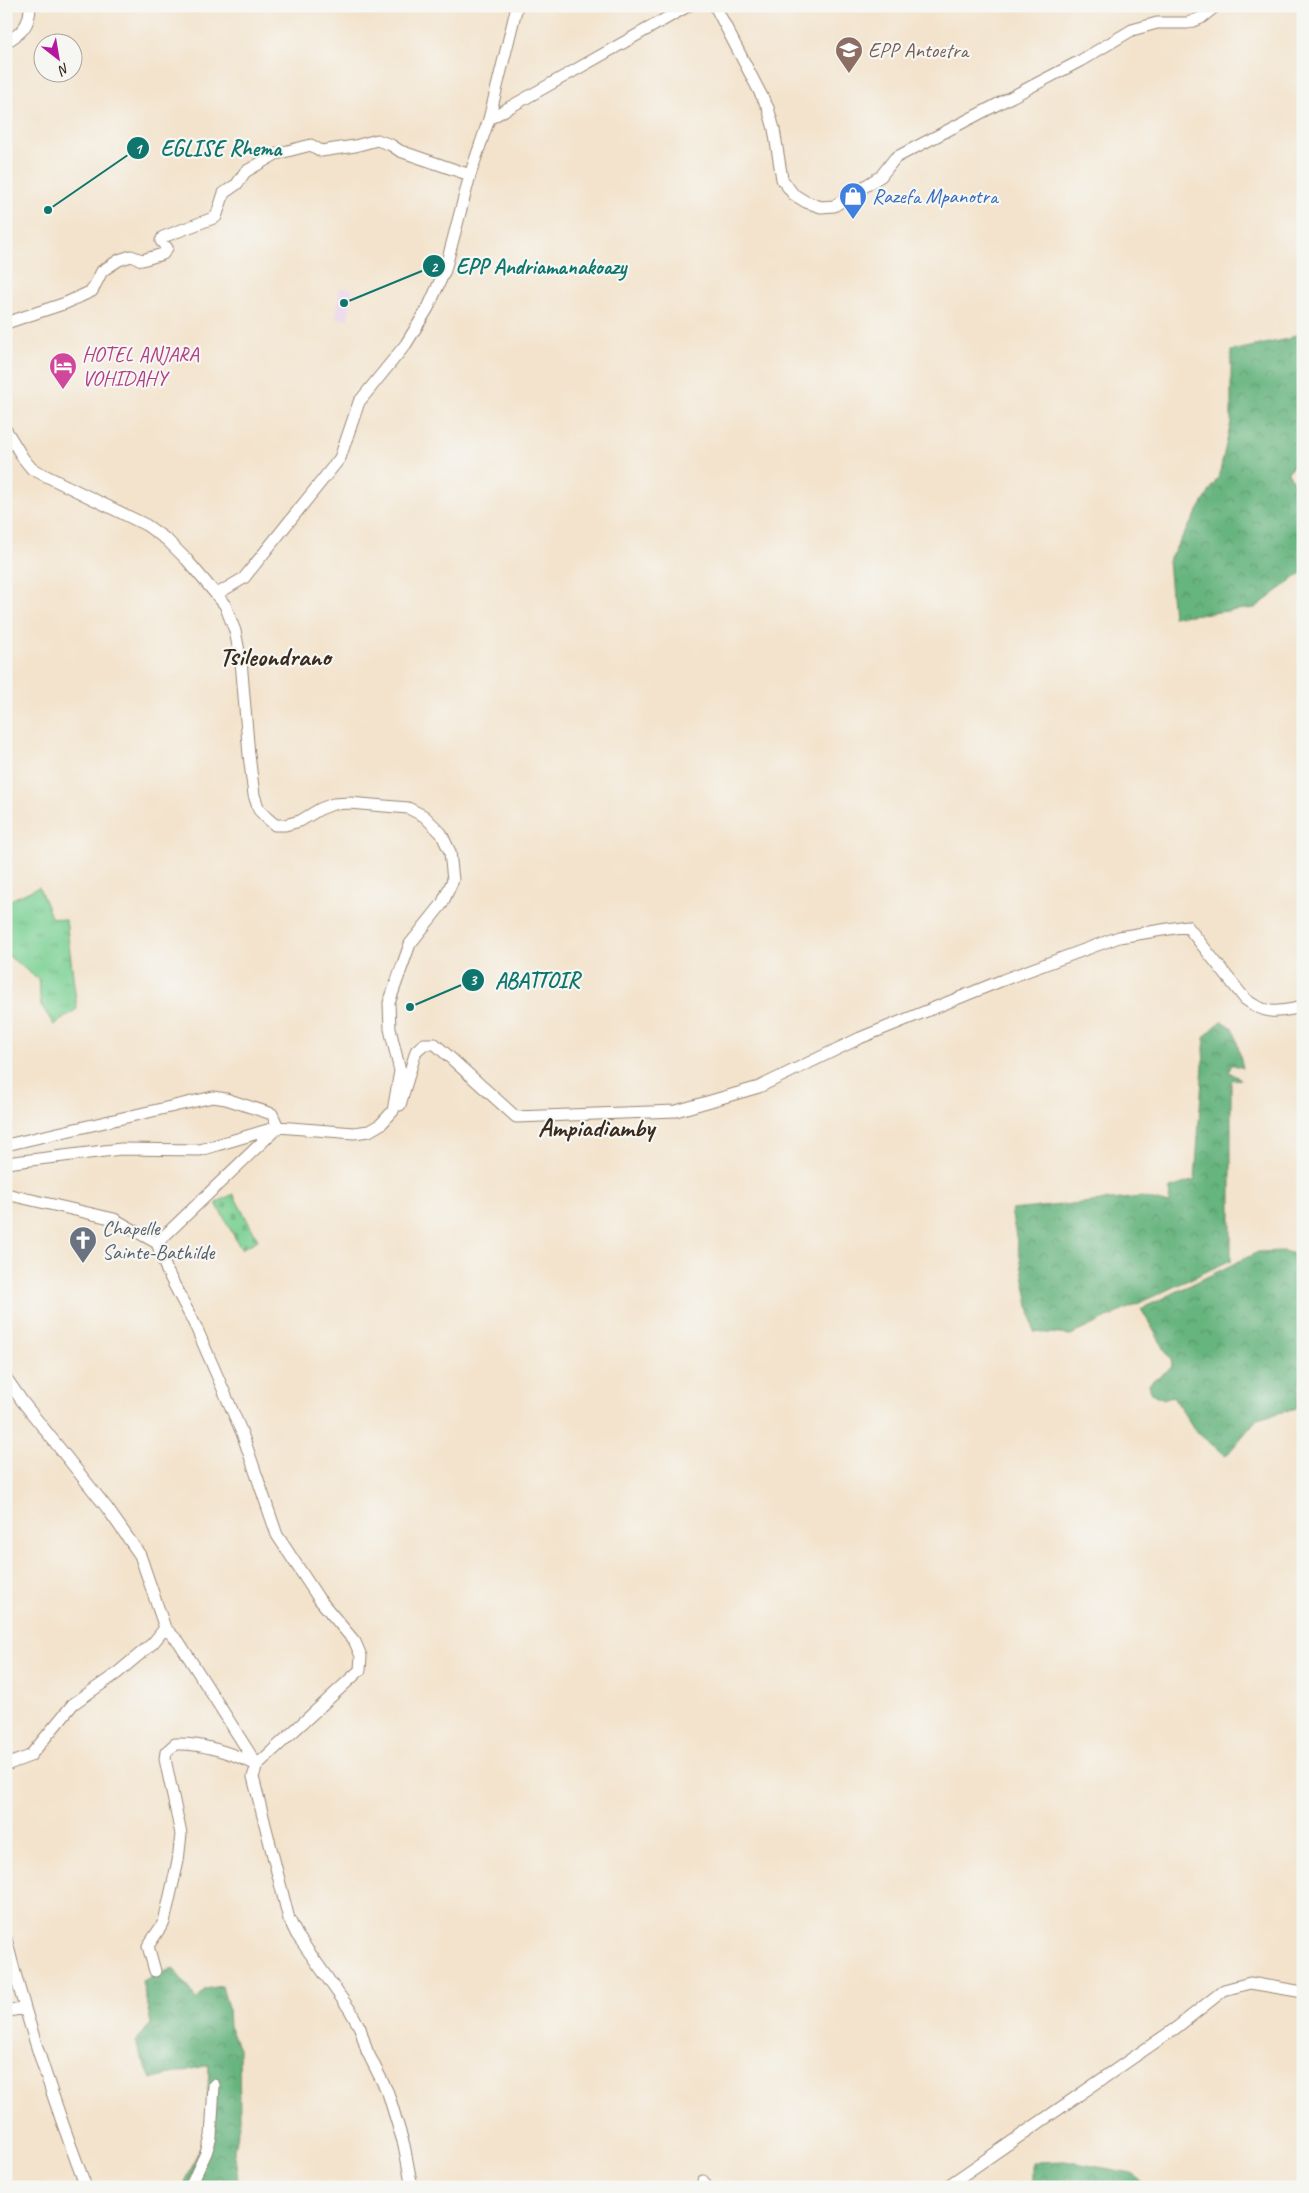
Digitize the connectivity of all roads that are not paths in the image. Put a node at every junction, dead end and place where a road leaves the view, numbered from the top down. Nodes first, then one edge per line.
1 (30, 6) edge
2 (517, 6) edge
3 (688, 6) edge
4 (715, 6) edge
5 (1216, 6) edge
6 (6, 42) edge
7 (488, 119) junction
8 (470, 175) junction
9 (6, 323) edge
10 (6, 430) edge
11 (217, 594) junction
12 (1303, 1007) edge
13 (393, 1111) junction
14 (278, 1127) junction
15 (6, 1145) edge
16 (6, 1163) edge
17 (6, 1194) edge
18 (157, 1243) junction
19 (6, 1378) edge
20 (165, 1628) junction
21 (6, 1765) edge
22 (257, 1765) junction
23 (6, 1938) edge
24 (155, 1971) dead end
25 (1303, 1992) edge
26 (24, 2008) junction
27 (6, 2012) edge
28 (214, 2085) dead end
29 (86, 2187) edge
30 (190, 2187) edge
31 (412, 2187) edge
32 (946, 2187) edge

1 - 6 street
2 - 7 street
3 - 7 street
4 - 5 street
7 - 8 street
8 - 9 street
8 - 11 street
10 - 11 street
11 - 13 street
12 - 13 street
13 - 14 street
14 - 15 street
14 - 16 street
14 - 18 street
17 - 18 street
18 - 22 street
19 - 20 street
20 - 21 street
20 - 22 street
22 - 24 street
22 - 31 street
23 - 26 street
25 - 32 street
26 - 27 street
26 - 29 street
28 - 30 street

